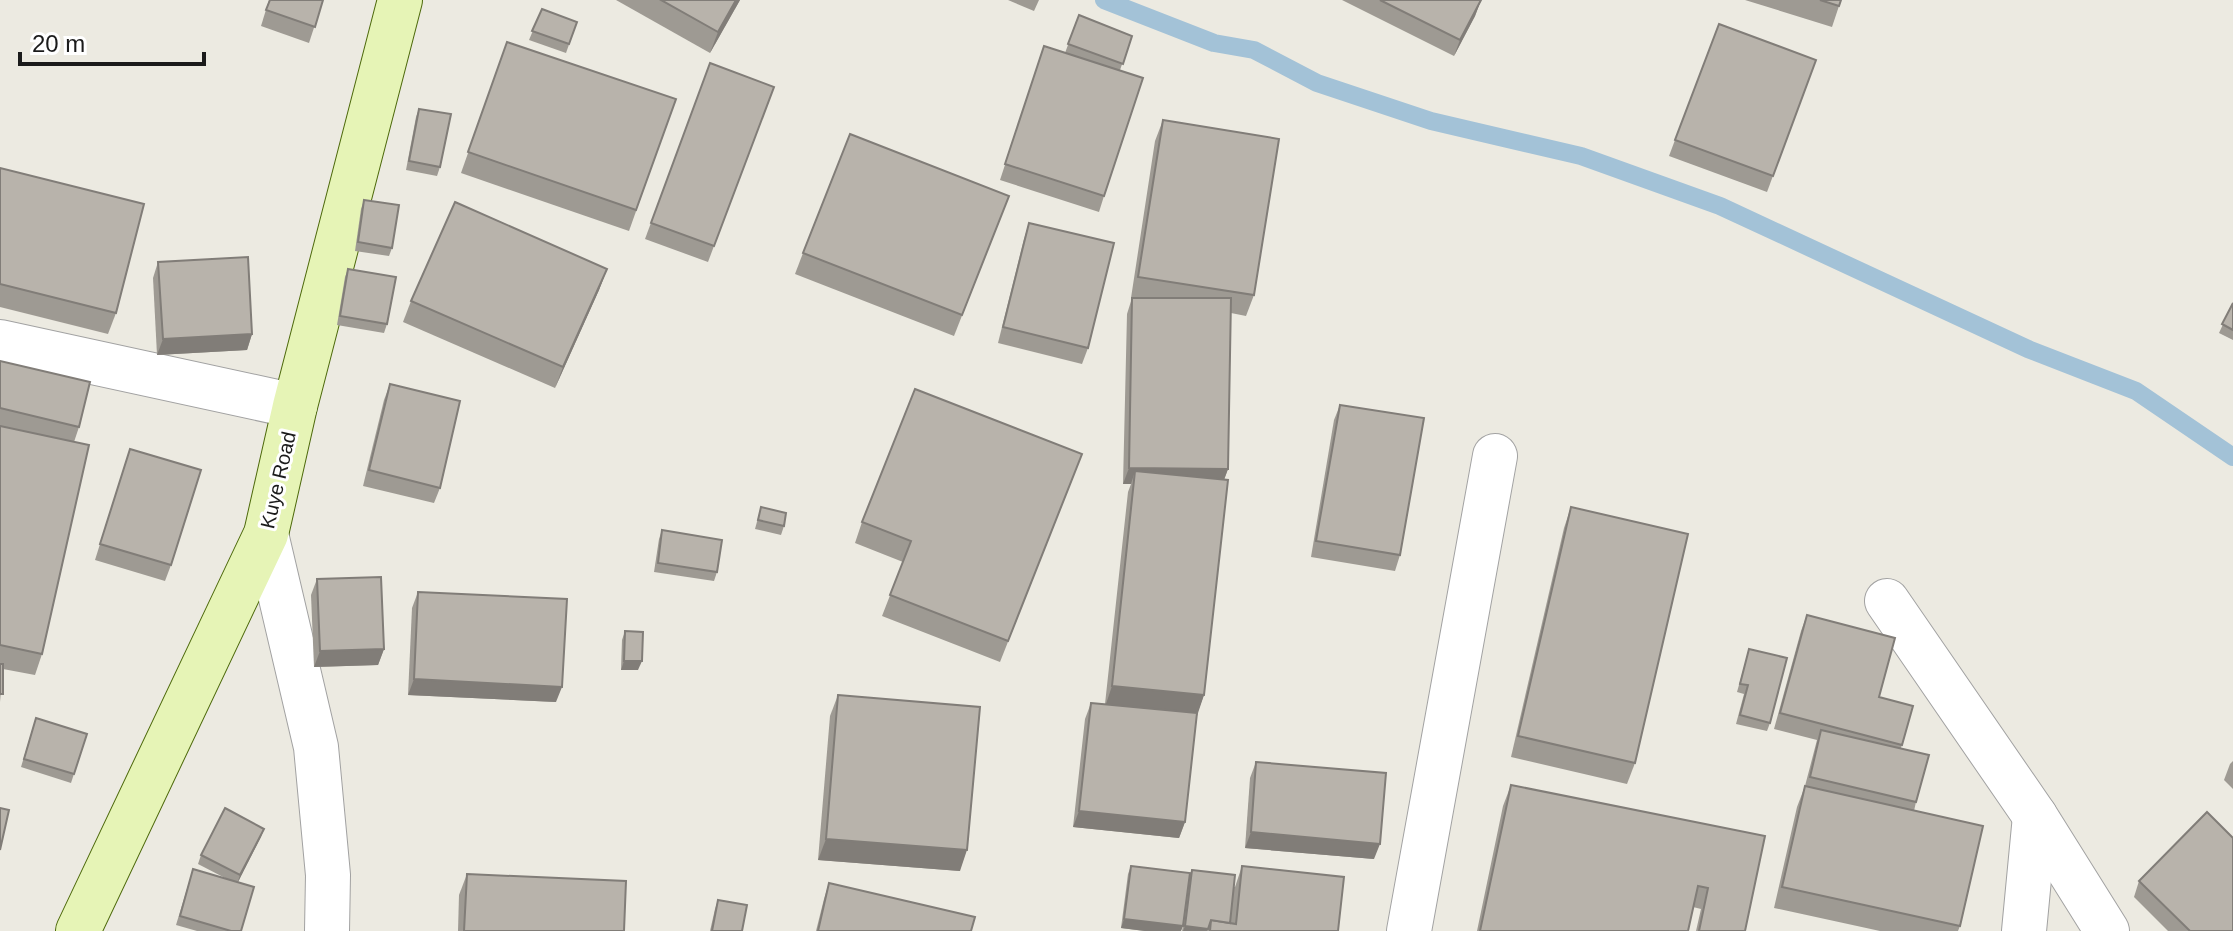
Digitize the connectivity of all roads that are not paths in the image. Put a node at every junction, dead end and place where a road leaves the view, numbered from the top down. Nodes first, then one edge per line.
1 (400, 0) edge
2 (0, 342) edge
3 (295, 406) junction
4 (1495, 456) dead end
5 (266, 534) junction
6 (1887, 601) dead end
7 (2035, 816) junction
8 (78, 931) edge
9 (327, 931) edge
10 (1409, 931) edge
11 (2024, 931) edge
12 (2107, 931) edge

1 - 3 street, Kuye Road
2 - 3 street
3 - 5 street, Kuye Road
4 - 10 street
5 - 8 street, Kuye Road
5 - 9 street
6 - 7 street
7 - 11 street
7 - 12 street

